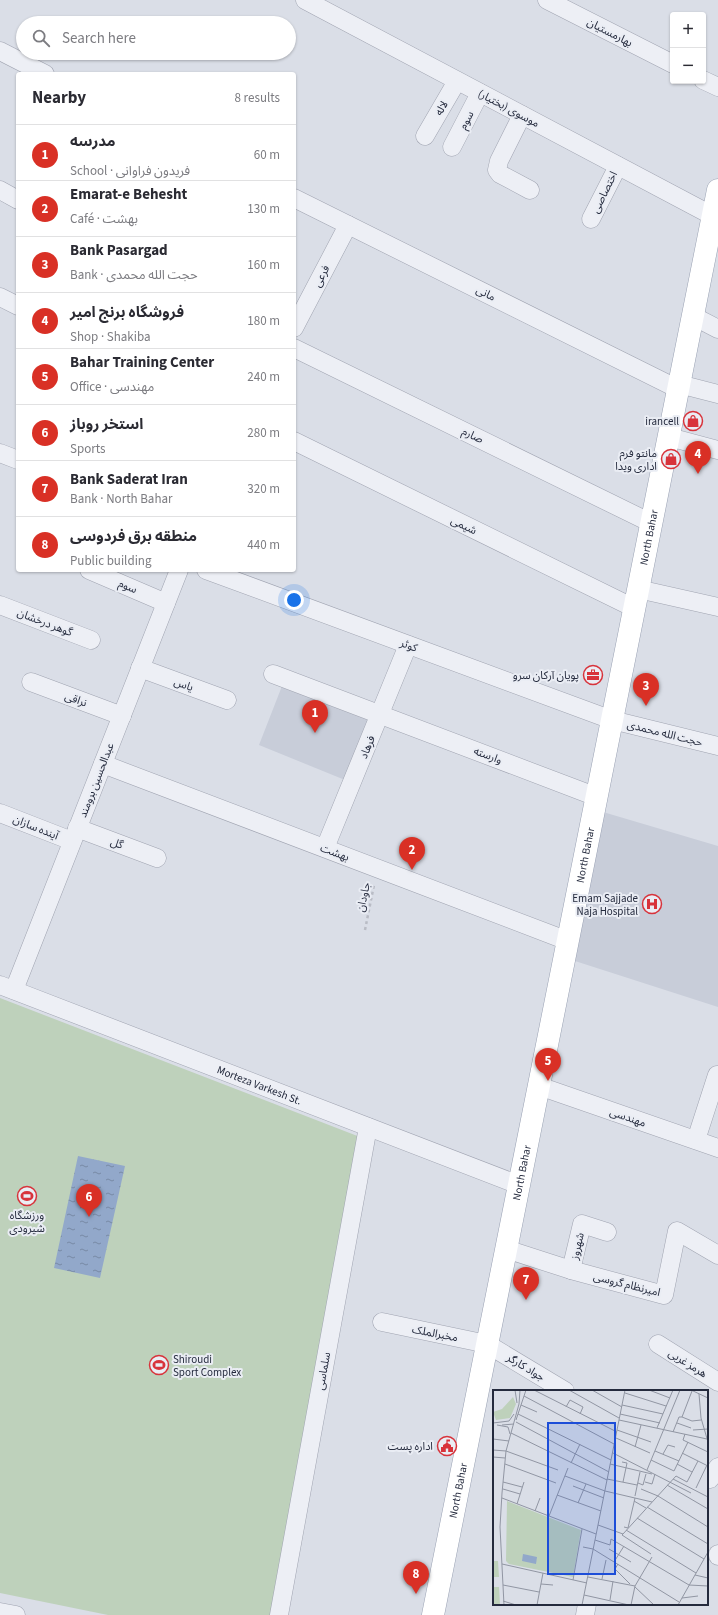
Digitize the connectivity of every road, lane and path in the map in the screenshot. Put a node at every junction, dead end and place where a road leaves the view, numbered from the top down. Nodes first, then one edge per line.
1 (305, 0) edge
2 (547, 0) edge
3 (0, 51) edge
4 (16, 59) edge
5 (18, 60) edge
6 (670, 62) edge
7 (41, 72) edge
8 (457, 81) junction
9 (706, 81) edge
10 (718, 87) edge
11 (480, 93) junction
12 (522, 115) junction
13 (425, 136) dead end
14 (452, 147) dead end
15 (618, 166) junction
16 (0, 190) edge
17 (530, 190) dead end
18 (718, 190) edge
19 (16, 199) edge
20 (296, 199) edge
21 (713, 216) junction
22 (591, 219) dead end
23 (348, 224) junction
24 (0, 297) edge
25 (16, 305) edge
26 (693, 316) junction
27 (296, 324) edge
28 (718, 329) edge
29 (296, 349) edge
30 (679, 386) junction
31 (718, 394) edge
32 (669, 437) junction
33 (296, 442) edge
34 (718, 450) edge
35 (0, 453) edge
36 (16, 459) edge
37 (651, 523) junction
38 (94, 572) edge
39 (178, 572) edge
40 (211, 572) edge
41 (636, 599) junction
42 (166, 603) junction
43 (0, 605) edge
44 (718, 607) edge
45 (90, 640) dead end
46 (408, 645) junction
47 (140, 668) junction
48 (273, 674) dead end
49 (31, 682) dead end
50 (227, 700) dead end
51 (380, 714) junction
52 (122, 716) junction
53 (612, 720) junction
54 (718, 746) edge
55 (103, 764) junction
56 (596, 797) junction
57 (0, 813) edge
58 (75, 835) junction
59 (325, 848) junction
60 (157, 858) dead end
61 (377, 868) junction
62 (364, 930) dead end
63 (568, 941) junction
64 (7, 987) edge
65 (718, 1076) edge
66 (539, 1086) junction
67 (368, 1127) junction
68 (696, 1140) junction
69 (718, 1148) edge
70 (519, 1185) junction
71 (607, 1232) dead end
72 (506, 1249) junction
73 (718, 1255) edge
74 (571, 1270) junction
75 (382, 1322) dead end
76 (487, 1344) junction
77 (658, 1344) dead end
78 (718, 1382) edge
79 (563, 1390) edge
80 (587, 1605) edge
81 (0, 1612) edge
82 (16, 1615) edge
83 (279, 1615) edge
84 (433, 1615) edge
85 (585, 1615) edge

1 - 8 street, موسوی (بختیار)
2 - 6 street, بهارمستیان
3 - 4 street
5 - 7 street
8 - 11 street, موسوی (بختیار)
8 - 13 street, لاله
9 - 10 street
11 - 12 street, موسوی (بختیار)
11 - 14 street, سوم
12 - 15 street, موسوی (بختیار)
12 - 17 street
15 - 21 street, موسوی (بختیار)
15 - 22 street, اختصاصی
16 - 19 street
18 - 21 main road, North Bahar
20 - 23 street, مانی
21 - 26 main road, North Bahar
23 - 27 street, فرعی
23 - 30 street, مانی
24 - 25 street
26 - 28 street
26 - 30 main road, North Bahar
29 - 37 street, صارم
30 - 31 street, مانی
30 - 32 main road, North Bahar
32 - 34 street
32 - 37 main road, North Bahar
33 - 41 street, شیمی
35 - 36 street
37 - 41 main road, North Bahar
38 - 42 street, سوم
39 - 42 street, عبدالحسین برومند
40 - 46 street, کوثر
41 - 44 street, شیمی
41 - 53 main road, North Bahar
42 - 47 street, عبدالحسین برومند
43 - 45 street, گوهر درخشان
46 - 51 street, فرهاد
46 - 53 street, کوثر
47 - 50 street, یاس
47 - 52 street, عبدالحسین برومند
48 - 51 street, وارسته
49 - 52 street, نراقی
51 - 56 street, وارسته
51 - 59 street, فرهاد
52 - 55 street, عبدالحسین برومند
53 - 54 street, حجت الله محمدی
53 - 56 main road, North Bahar
55 - 58 street, عبدالحسین برومند
55 - 59 street, بهشت
56 - 63 main road, North Bahar
57 - 58 street, آینده سازان
58 - 60 street, گل
58 - 64 street, عبدالحسین برومند
59 - 61 street, بهشت
61 - 62 path, جاودان
61 - 63 street, بهشت
63 - 66 main road, North Bahar
64 - 67 street, Morteza Varkesh St.
65 - 68 street
66 - 68 street, مهندسی
66 - 70 main road, North Bahar
67 - 70 street, Morteza Varkesh St.
67 - 83 street, سلماسی
68 - 69 street, مهندسی
70 - 72 main road, North Bahar
71 - 74 street, شهروز
72 - 74 street, امیرنظام گروسی
72 - 76 main road, North Bahar
73 - 74 street, امیرنظام گروسی
75 - 76 street, مخبرالملک
76 - 79 street, جواد کارگر
76 - 84 main road, North Bahar
77 - 78 street, هرمز غربی
80 - 85 street
81 - 82 street

